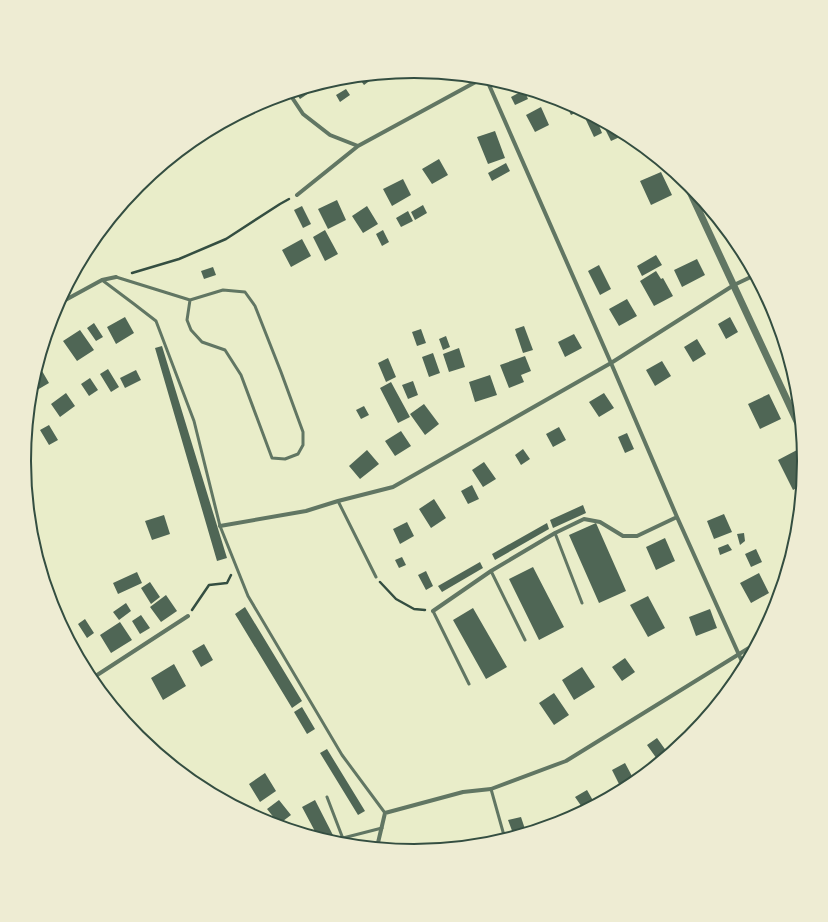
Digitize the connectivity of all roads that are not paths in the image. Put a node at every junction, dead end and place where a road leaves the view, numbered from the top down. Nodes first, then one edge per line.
1 (475, 83) edge
2 (487, 85) edge
3 (292, 98) edge
4 (358, 146) junction
5 (297, 195) road end
6 (694, 199) edge
7 (116, 277) joint
8 (750, 277) edge
9 (102, 280) junction
10 (734, 284) junction
11 (67, 299) edge
12 (190, 300) junction
13 (611, 362) junction
14 (794, 416) edge
15 (338, 500) junction
16 (677, 517) junction
17 (220, 526) junction
18 (555, 533) junction
19 (491, 571) junction
20 (376, 578) road end
21 (582, 603) dead end
22 (433, 611) joint
23 (188, 616) dead end
24 (525, 640) dead end
25 (748, 648) edge
26 (738, 655) junction
27 (741, 660) edge
28 (97, 675) edge
29 (469, 684) dead end
30 (491, 789) junction
31 (327, 797) dead end
32 (385, 813) junction
33 (382, 828) junction
34 (503, 833) edge
35 (343, 838) joint
36 (378, 842) edge

1 - 4 street
2 - 13 street
3 - 4 street
4 - 5 street
6 - 10 street
7 - 9 street
7 - 12 lane
8 - 10 street
9 - 11 street
9 - 17 lane
10 - 13 street
10 - 14 street
12 - 12 lane
13 - 15 street
13 - 16 street
15 - 17 street
15 - 20 lane
16 - 18 street
16 - 26 street
17 - 32 lane
18 - 19 street
18 - 21 lane
19 - 22 street
19 - 24 lane
22 - 29 lane
23 - 28 street
25 - 26 street
26 - 27 street
26 - 30 street
30 - 32 street
30 - 34 lane
31 - 35 lane
32 - 33 street
33 - 35 lane
33 - 36 street

